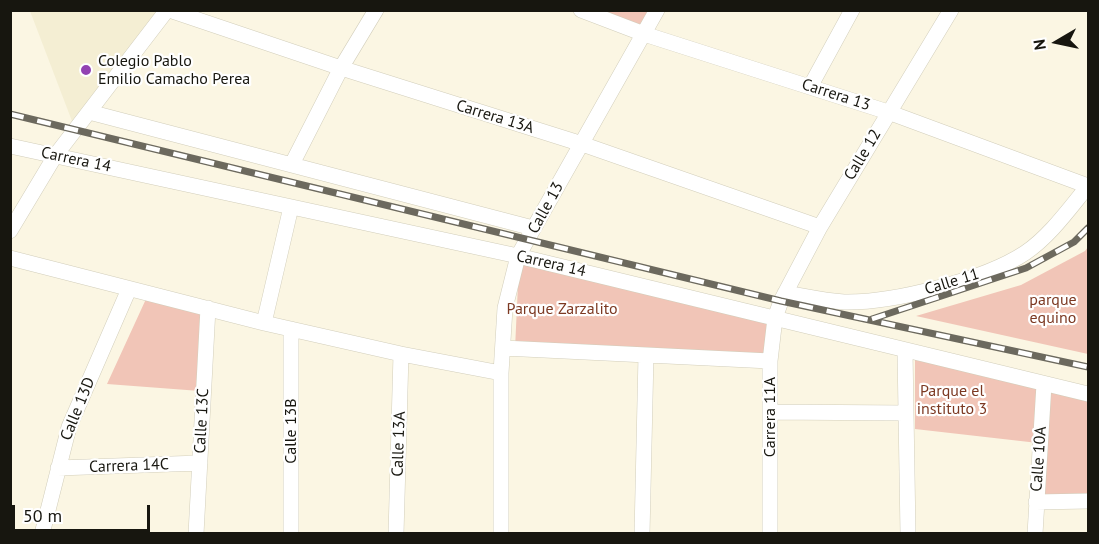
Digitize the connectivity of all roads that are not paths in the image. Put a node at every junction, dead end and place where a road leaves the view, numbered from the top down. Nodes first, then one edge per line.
1 (168, 10) edge
2 (376, 10) edge
3 (581, 10) edge
4 (657, 10) edge
5 (852, 10) edge
6 (951, 10) edge
7 (644, 33) junction
8 (341, 68) junction
9 (810, 87) junction
10 (88, 112) junction
11 (888, 112) junction
12 (582, 144) junction
13 (10, 146) edge
14 (55, 156) junction
15 (292, 164) junction
16 (1089, 186) edge
17 (291, 207) junction
18 (820, 227) junction
19 (533, 228) junction
20 (10, 231) edge
21 (518, 256) junction
22 (10, 258) edge
23 (129, 289) junction
24 (783, 297) junction
25 (208, 308) junction
26 (775, 318) junction
27 (264, 323) junction
28 (291, 329) junction
29 (502, 348) junction
30 (905, 351) junction
31 (401, 354) junction
32 (646, 355) junction
33 (770, 361) junction
34 (501, 373) junction
35 (1044, 384) junction
36 (1089, 394) edge
37 (770, 412) junction
38 (906, 414) junction
39 (200, 463) junction
40 (58, 468) junction
41 (1089, 501) edge
42 (1036, 502) junction
43 (42, 534) edge
44 (196, 534) edge
45 (291, 534) edge
46 (396, 534) edge
47 (501, 534) edge
48 (642, 534) edge
49 (770, 534) edge
50 (908, 534) edge
51 (1035, 534) edge

1 - 8 street, Carrera 13A
1 - 10 street
2 - 8 street
3 - 7 street, Carrera 13
4 - 7 street, Calle 13
5 - 9 street
6 - 11 street, Calle 12
7 - 9 street, Carrera 13
7 - 12 street, Calle 13
8 - 12 street, Carrera 13A
8 - 15 street
9 - 11 street, Carrera 13
10 - 14 street
10 - 15 street, Carrera 14
11 - 16 street, Carrera 13
11 - 18 street, Calle 12
12 - 18 street, Carrera 13A
12 - 19 street, Calle 13
13 - 14 street, Carrera 14
14 - 17 street, Carrera 14
14 - 20 street
15 - 19 street, Carrera 14
16 - 24 street, Calle 11
17 - 21 street, Carrera 14
17 - 27 street
18 - 24 street, Calle 12
19 - 21 street, Calle 13
21 - 26 street, Carrera 14
21 - 29 street, Calle 13
22 - 23 street
23 - 25 street
23 - 40 street, Calle 13D
24 - 26 street, Carrera 11A
25 - 27 street
25 - 39 street, Calle 13C
26 - 30 street, Carrera 14
26 - 33 street, Carrera 11A
27 - 28 street
28 - 31 street
28 - 45 street, Calle 13B
29 - 32 street
29 - 34 street, Calle 13
30 - 35 street, Carrera 14
30 - 38 street
31 - 34 street
31 - 46 street, Calle 13A
32 - 33 street
32 - 48 street
33 - 37 street, Carrera 11A
34 - 47 street, Calle 13
35 - 36 street, Carrera 14
35 - 42 street, Calle 10A
37 - 38 street
37 - 49 street, Carrera 11A
38 - 50 street
39 - 40 street, Carrera 14C
39 - 44 street, Calle 13C
40 - 43 street, Calle 13D
41 - 42 street
42 - 51 street, Calle 10A

